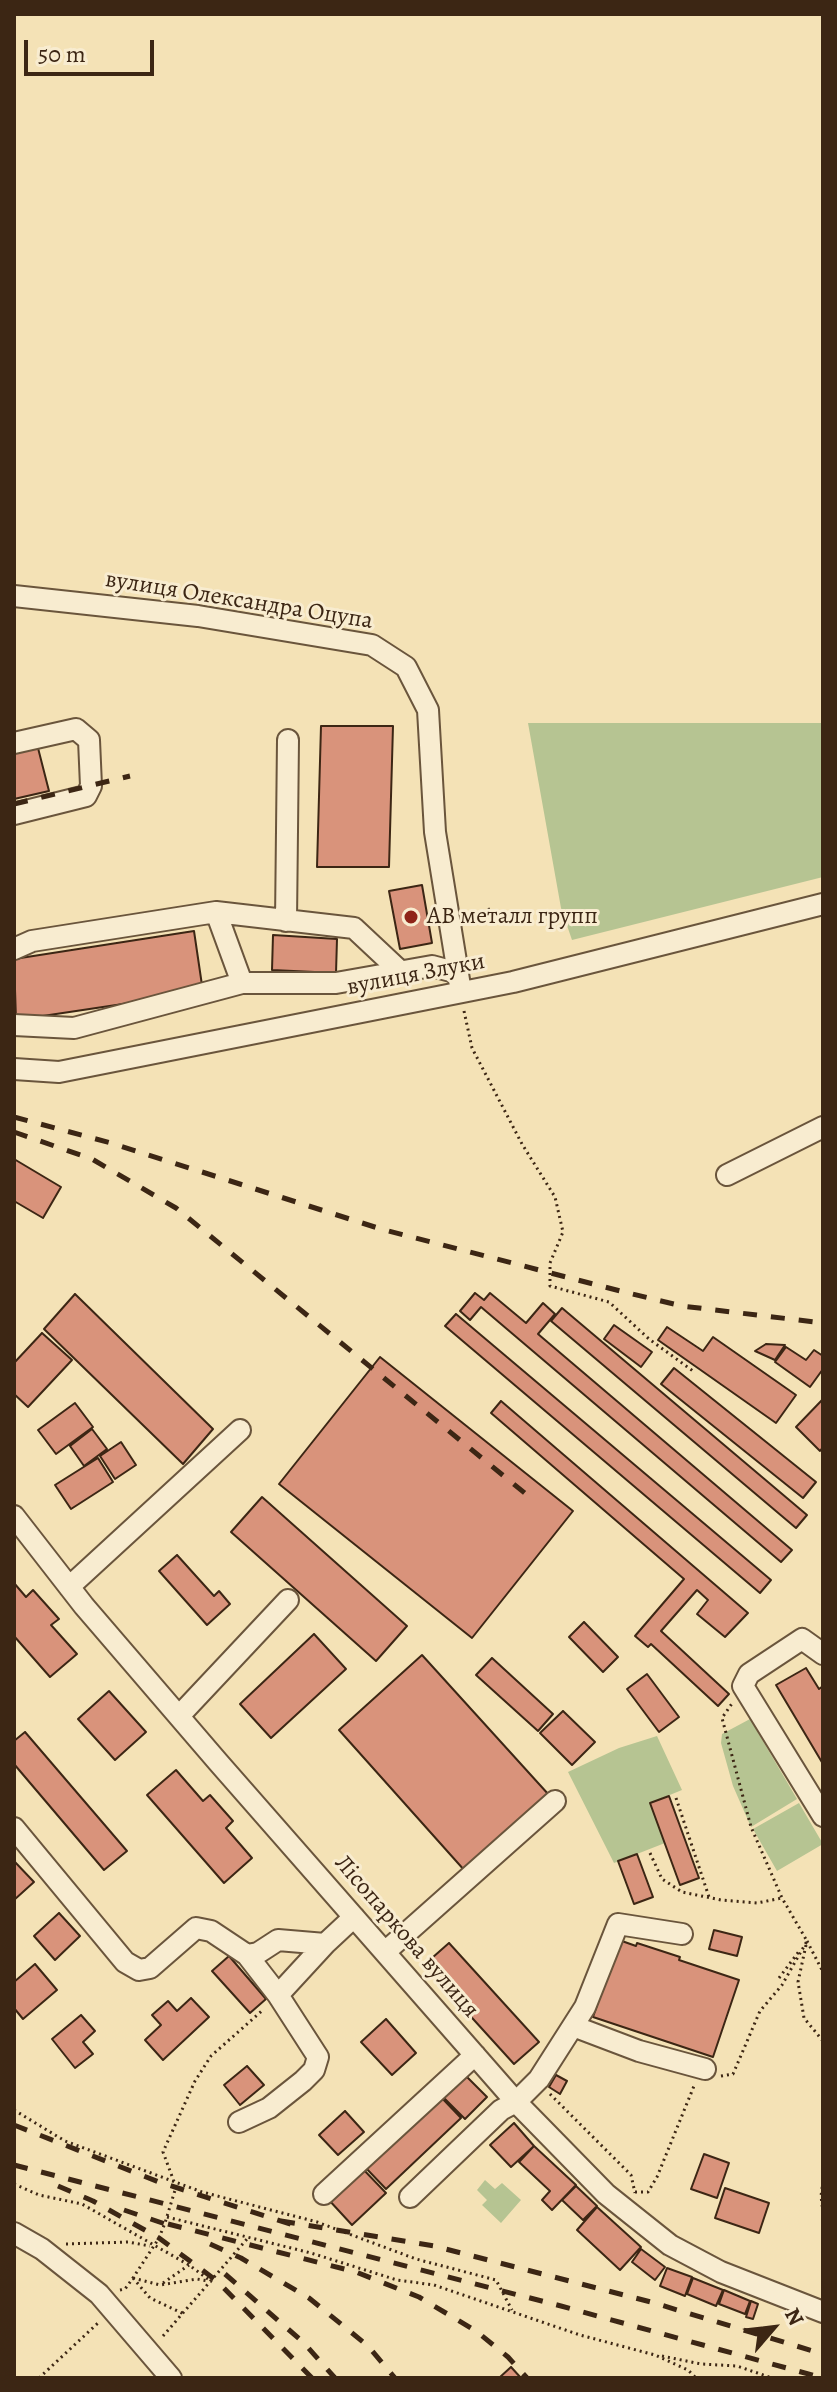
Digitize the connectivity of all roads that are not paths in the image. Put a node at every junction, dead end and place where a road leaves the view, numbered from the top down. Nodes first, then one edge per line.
1 (14, 596) edge
2 (288, 740) dead end
3 (14, 743) edge
4 (14, 814) edge
5 (823, 904) edge
6 (216, 912) junction
7 (286, 921) junction
8 (14, 949) edge
9 (401, 972) junction
10 (460, 982) junction
11 (242, 983) junction
12 (14, 1025) edge
13 (14, 1069) edge
14 (823, 1127) edge
15 (727, 1175) dead end
16 (240, 1430) dead end
17 (18, 1526) edge
18 (69, 1587) junction
19 (288, 1600) dead end
20 (823, 1654) edge
21 (179, 1716) junction
22 (555, 1801) dead end
23 (823, 1816) edge
24 (14, 1828) edge
25 (354, 1917) junction
26 (682, 1934) dead end
27 (325, 1944) junction
28 (385, 1952) junction
29 (247, 1955) junction
30 (278, 1995) junction
31 (573, 2026) junction
32 (475, 2055) junction
33 (707, 2073) road end
34 (516, 2102) junction
35 (239, 2122) dead end
36 (324, 2194) dead end
37 (410, 2197) dead end
38 (14, 2233) edge
39 (819, 2304) edge
40 (171, 2378) edge

1 - 10 street, вулиця Олександра Оцупа
2 - 7 street
3 - 4 street
5 - 10 street, вулиця Злуки
6 - 7 street
6 - 8 street
6 - 11 street
7 - 9 street
9 - 10 street
9 - 11 street
10 - 13 street, вулиця Злуки
11 - 12 street
14 - 15 street
16 - 18 street
17 - 18 street, Лісопаркова вулиця
18 - 21 street, Лісопаркова вулиця
19 - 21 street
20 - 23 street
21 - 25 street, Лісопаркова вулиця
22 - 28 street
24 - 29 street
25 - 27 street
25 - 28 street, Лісопаркова вулиця
26 - 31 street
27 - 29 street
27 - 30 street
28 - 32 street, Лісопаркова вулиця
29 - 30 street
30 - 35 street
31 - 33 street
31 - 34 street
32 - 34 street, Лісопаркова вулиця
32 - 36 street
34 - 37 street
34 - 39 street, Лісопаркова вулиця
38 - 40 street

